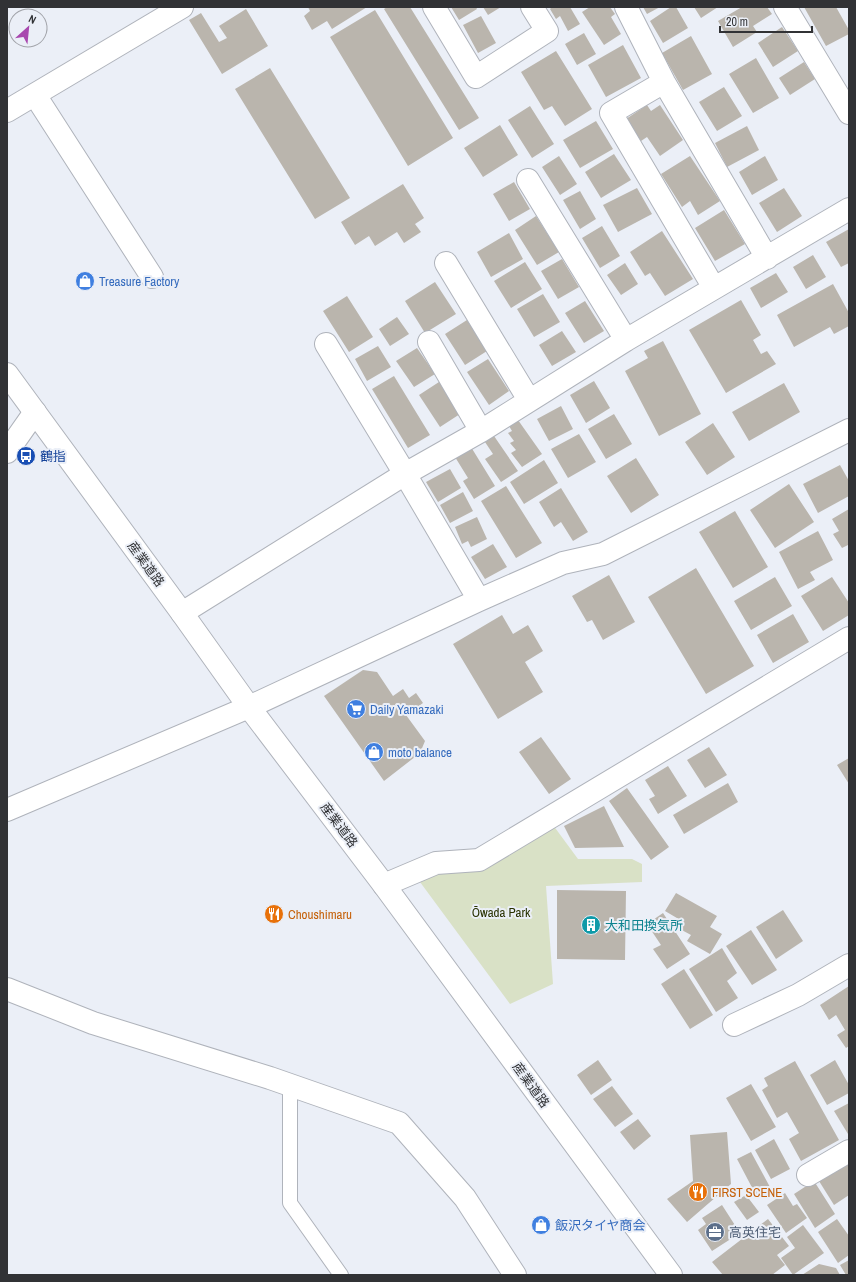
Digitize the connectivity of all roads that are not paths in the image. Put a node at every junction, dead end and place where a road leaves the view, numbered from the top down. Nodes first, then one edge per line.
1 (182, 7) edge
2 (434, 7) edge
3 (532, 7) edge
4 (626, 7) edge
5 (785, 7) edge
6 (664, 82) junction
7 (35, 95) junction
8 (7, 111) edge
9 (849, 113) edge
10 (528, 180) dead end
11 (849, 209) edge
12 (767, 258) junction
13 (446, 263) dead end
14 (152, 277) dead end
15 (714, 288) junction
16 (626, 340) junction
17 (429, 342) dead end
18 (326, 344) dead end
19 (7, 374) edge
20 (529, 400) junction
21 (35, 412) junction
22 (849, 430) edge
23 (481, 431) junction
24 (7, 452) edge
25 (405, 474) junction
26 (479, 600) junction
27 (182, 613) junction
28 (849, 638) edge
29 (249, 707) junction
30 (7, 810) edge
31 (384, 885) junction
32 (849, 965) edge
33 (7, 989) edge
34 (734, 1025) dead end
35 (290, 1085) junction
36 (849, 1151) edge
37 (808, 1175) dead end
38 (341, 1275) edge
39 (515, 1275) edge
40 (671, 1275) edge

1 - 7 street
2 - 3 street
4 - 6 street
5 - 9 street
6 - 12 street
6 - 15 street
7 - 8 street
7 - 14 street
10 - 16 street
11 - 12 street
12 - 15 street
13 - 20 street
15 - 16 street
16 - 20 street
17 - 23 street
18 - 25 street
19 - 21 street, 産業道路
20 - 23 street
21 - 24 street
21 - 27 street, 産業道路
22 - 26 street
23 - 25 street
25 - 26 street
25 - 27 street
26 - 29 street
27 - 29 street, 産業道路
28 - 31 street
29 - 30 street
29 - 31 street, 産業道路
31 - 40 street, 産業道路
32 - 34 street
33 - 35 street
35 - 38 lane
35 - 39 street
36 - 37 street

